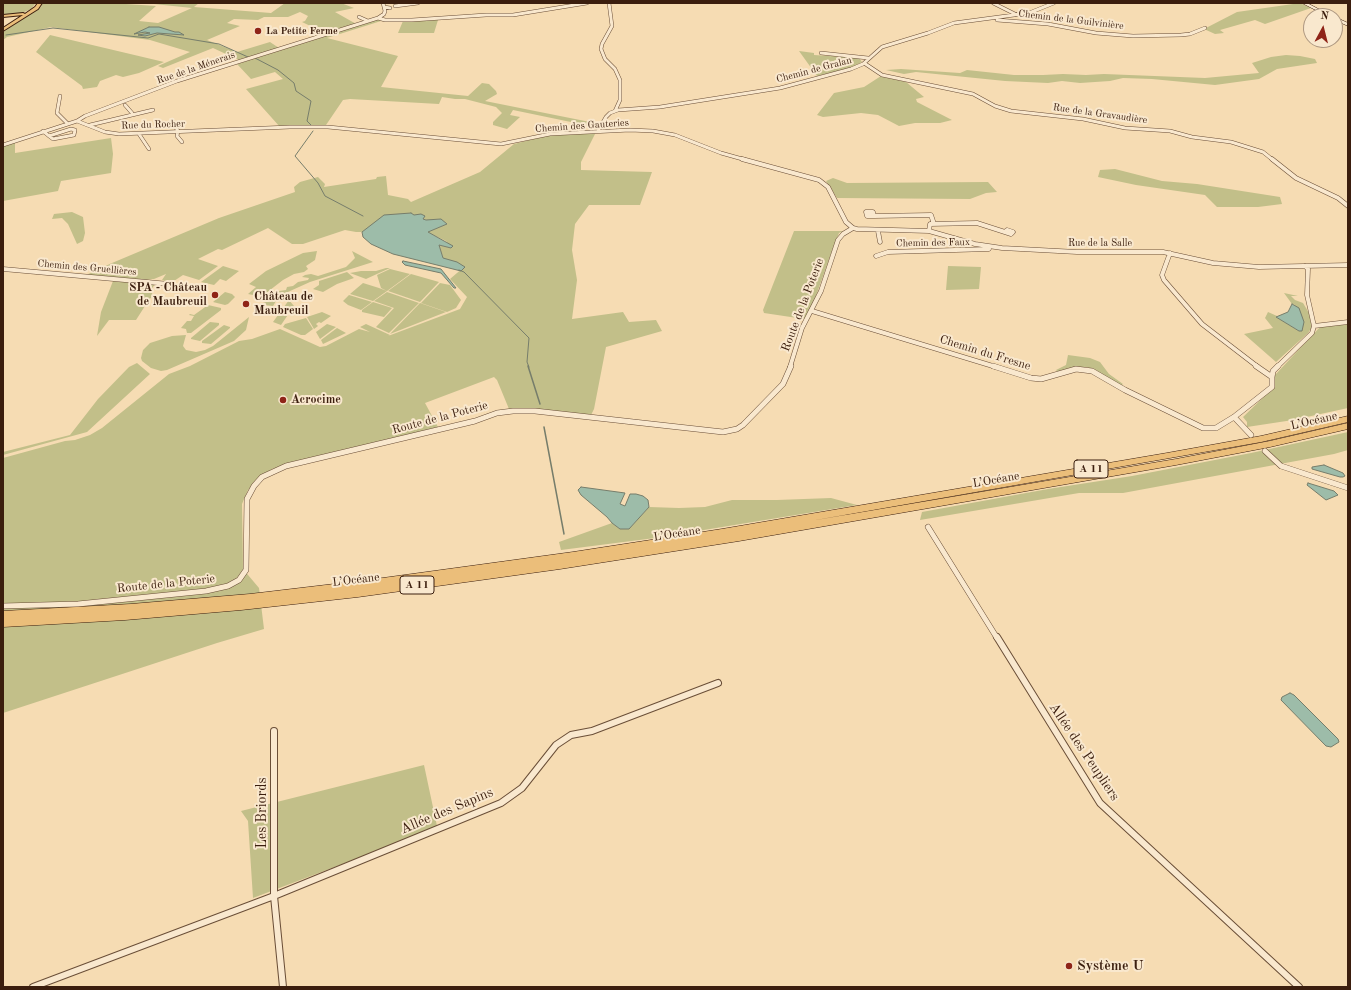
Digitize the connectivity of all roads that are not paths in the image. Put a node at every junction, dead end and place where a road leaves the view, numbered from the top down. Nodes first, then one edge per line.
1 (38, 3) edge
2 (383, 3) edge
3 (400, 3) edge
4 (418, 3) edge
5 (587, 3) edge
6 (609, 3) edge
7 (993, 3) edge
8 (1054, 3) edge
9 (1304, 3) edge
10 (395, 6) junction
11 (1314, 8) edge
12 (385, 9) junction
13 (3, 16) edge
14 (1017, 16) junction
15 (359, 17) dead end
16 (378, 18) junction
17 (982, 19) junction
18 (368, 21) junction
19 (1205, 28) dead end
20 (3, 30) edge
21 (906, 34) dead end
22 (913, 38) junction
23 (821, 53) dead end
24 (868, 58) junction
25 (864, 63) junction
26 (60, 96) dead end
27 (125, 105) dead end
28 (153, 110) dead end
29 (614, 111) junction
30 (136, 115) junction
31 (76, 121) junction
32 (172, 122) dead end
33 (67, 123) junction
34 (90, 125) junction
35 (233, 130) joint
36 (43, 131) junction
37 (598, 131) junction
38 (178, 132) junction
39 (139, 134) junction
40 (49, 136) junction
41 (182, 142) dead end
42 (3, 145) edge
43 (149, 148) dead end
44 (1348, 206) edge
45 (874, 216) dead end
46 (934, 224) junction
47 (853, 228) junction
48 (929, 230) junction
49 (878, 231) junction
50 (1005, 232) dead end
51 (880, 242) dead end
52 (988, 247) junction
53 (1170, 253) junction
54 (876, 256) dead end
55 (1348, 265) edge
56 (1305, 266) junction
57 (3, 269) edge
58 (169, 284) dead end
59 (812, 311) junction
60 (1348, 322) edge
61 (1314, 326) junction
62 (1272, 377) junction
63 (1234, 417) junction
64 (1348, 419) edge
65 (1348, 426) edge
66 (1251, 435) dead end
67 (1265, 451) dead end
68 (1348, 488) edge
69 (928, 527) dead end
70 (3, 606) edge
71 (3, 615) edge
72 (3, 623) edge
73 (718, 683) dead end
74 (274, 731) dead end
75 (274, 896) junction
76 (33, 987) edge
77 (283, 987) edge
78 (1299, 987) edge

1 - 13 main road
1 - 20 main road
2 - 12 street
3 - 10 street
4 - 10 street
5 - 16 street
6 - 29 street
7 - 14 street
8 - 14 street, Chemin de Gralan
9 - 11 street
10 - 12 street
12 - 16 street, Rue de la Ménerais
14 - 17 street, Chemin de Gralan
15 - 18 street
16 - 18 street, Rue de la Ménerais
17 - 19 street, Chemin de la Guilvinière
17 - 22 street, Chemin de Gralan
18 - 31 street, Rue de la Ménerais
21 - 22 street
22 - 24 street, Chemin de Gralan
23 - 24 street
24 - 25 street, Chemin de Gralan
25 - 29 street, Chemin de Gralan
25 - 44 street, Rue de la Gravaudière
26 - 33 street
27 - 30 street
28 - 30 street
29 - 37 street
30 - 34 street
31 - 33 street, Rue de la Ménerais
31 - 34 street, Rue du Rocher
32 - 38 street
33 - 36 street, Rue de la Ménerais
34 - 39 street, Rue du Rocher
35 - 37 street, Chemin des Gauteries
35 - 38 street, Rue du Rocher
36 - 40 street
36 - 42 street, Rue de la Ménerais
37 - 47 street, Chemin des Gauteries
38 - 39 street, Rue du Rocher
38 - 41 street
39 - 43 street
40 - 40 street
45 - 46 street
46 - 48 street
46 - 50 street
47 - 49 street, Rue de la Salle
47 - 59 street, Route de la Poterie
48 - 49 street, Rue de la Salle
48 - 52 street, Rue de la Salle
49 - 51 street
52 - 53 street, Rue de la Salle
52 - 54 street, Chemin des Faux
53 - 56 street, Rue de la Salle
53 - 62 street
55 - 56 street, Rue de la Salle
56 - 61 street
57 - 58 street, Chemin des Gruellières
59 - 63 street, Chemin du Fresne
59 - 70 street, Route de la Poterie
60 - 61 street
61 - 62 street, Chemin du Fresne
62 - 63 street, Chemin du Fresne
63 - 66 street
64 - 71 highway, L’Océane / A 11
65 - 72 highway, L’Océane / A 11
67 - 68 street
69 - 78 street, Allée des Peupliers
73 - 75 street, Allée des Sapins
74 - 75 street, Les Briords
75 - 76 street, Allée des Sapins
75 - 77 street

